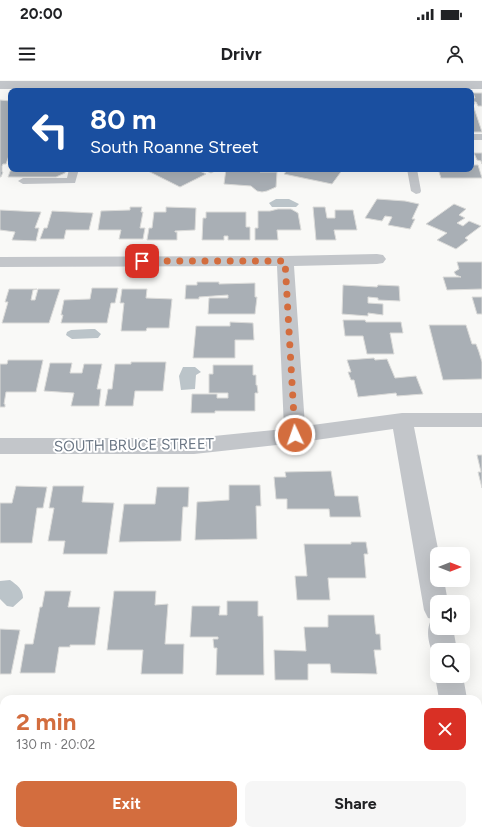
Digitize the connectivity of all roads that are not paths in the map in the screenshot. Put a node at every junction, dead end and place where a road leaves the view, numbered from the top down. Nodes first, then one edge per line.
1 (345, 82) edge
2 (182, 83) edge
3 (216, 83) edge
4 (0, 85) edge
5 (482, 85) edge
6 (95, 88) edge
7 (243, 88) edge
8 (386, 88) edge
9 (73, 172) edge
10 (413, 172) edge
11 (23, 181) dead end
12 (416, 191) dead end
13 (377, 259) dead end
14 (285, 261) junction
15 (0, 262) edge
16 (402, 420) junction
17 (482, 420) edge
18 (295, 435) junction
19 (0, 446) edge
20 (434, 595) edge
21 (450, 683) edge
22 (452, 695) edge

1 - 7 street
1 - 8 street
2 - 3 street
2 - 6 street
3 - 7 street
4 - 6 street
5 - 8 street
9 - 11 lane
10 - 12 lane
13 - 14 street
14 - 15 street
14 - 18 street
16 - 17 street, SOUTH BRUCE STREET
16 - 18 street, SOUTH BRUCE STREET
16 - 20 street
18 - 19 street, SOUTH BRUCE STREET
21 - 22 street

